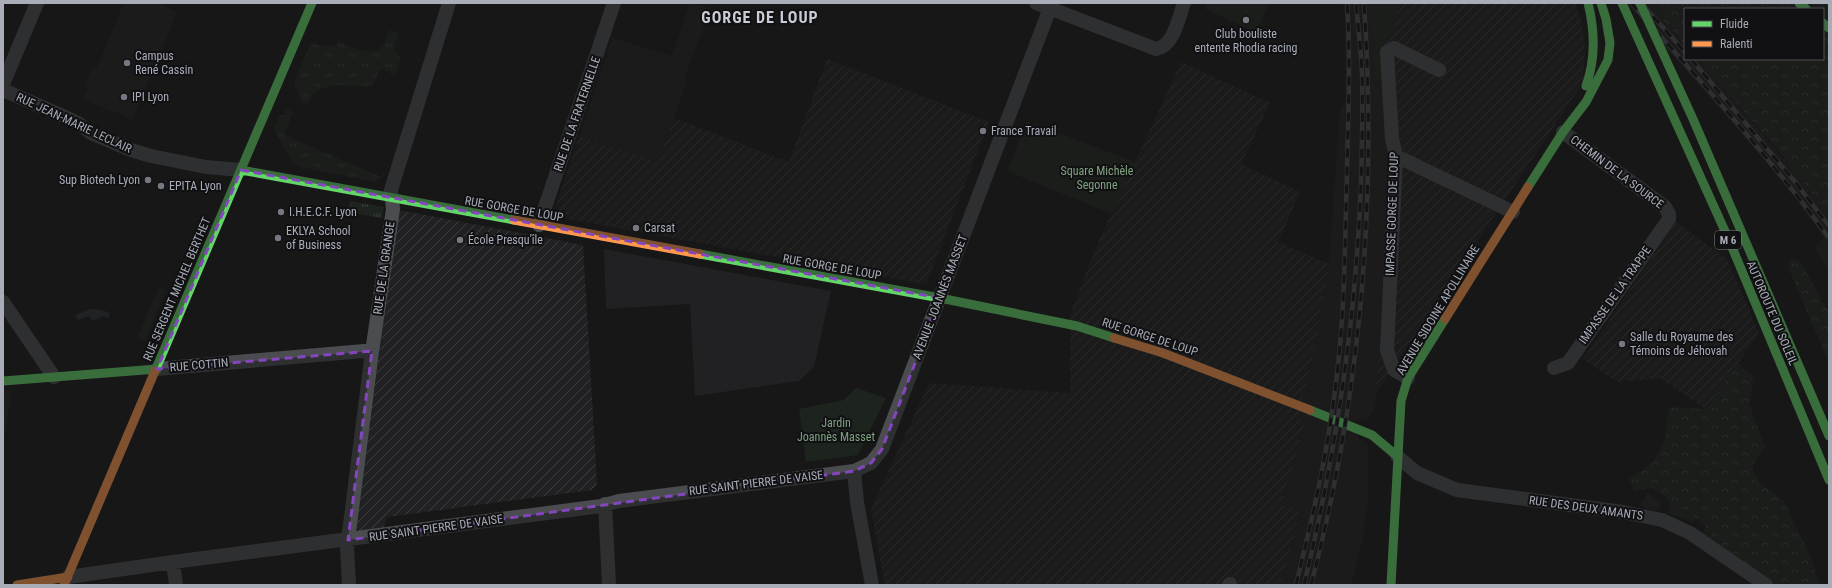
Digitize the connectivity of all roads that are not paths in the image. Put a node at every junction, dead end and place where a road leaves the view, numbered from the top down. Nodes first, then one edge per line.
1 (36, 3) edge
2 (312, 3) edge
3 (449, 3) edge
4 (614, 3) edge
5 (1036, 3) edge
6 (1184, 3) edge
7 (1588, 3) edge
8 (1600, 3) edge
9 (1622, 3) edge
10 (1640, 3) edge
11 (1051, 6) edge
12 (1440, 70) dead end
13 (3, 84) edge
14 (3, 90) edge
15 (1572, 118) junction
16 (1563, 132) junction
17 (1396, 156) junction
18 (241, 170) junction
19 (393, 199) junction
20 (1512, 212) junction
21 (1669, 214) joint
22 (539, 225) junction
23 (940, 298) junction
24 (3, 302) edge
25 (372, 352) junction
26 (1554, 368) dead end
27 (157, 369) junction
28 (54, 377) junction
29 (1408, 378) junction
30 (3, 381) edge
31 (1829, 436) edge
32 (1397, 456) junction
33 (854, 471) junction
34 (1829, 480) edge
35 (605, 504) junction
36 (348, 540) junction
37 (173, 562) junction
38 (66, 581) edge
39 (17, 585) edge
40 (176, 585) edge
41 (349, 585) edge
42 (609, 585) edge
43 (872, 585) edge
44 (1391, 585) edge
45 (1766, 585) edge

1 - 13 street
2 - 18 main road, RUE SERGENT MICHEL BERTHET
3 - 19 street, RUE DE LA GRANGE
4 - 22 street, RUE DE LA FRATERNELLE
5 - 11 street
6 - 11 street
7 - 15 main road, AVENUE SIDOINE APOLLINAIRE
8 - 15 main road, AVENUE SIDOINE APOLLINAIRE
9 - 34 main road, AUTOROUTE DU SOLEIL / M 6
10 - 31 main road, AUTOROUTE DU SOLEIL / M 6, bridge
11 - 23 street, AVENUE JOANNÈS MASSET
12 - 17 street, IMPASSE GORGE DE LOUP
14 - 18 street, RUE JEAN-MARIE LECLAIR
15 - 16 main road, AVENUE SIDOINE APOLLINAIRE
16 - 20 main road, AVENUE SIDOINE APOLLINAIRE
16 - 21 street, CHEMIN DE LA SOURCE
17 - 20 street
17 - 29 street, IMPASSE GORGE DE LOUP
18 - 19 main road, RUE GORGE DE LOUP
18 - 27 main road, RUE SERGENT MICHEL BERTHET
19 - 22 main road, RUE GORGE DE LOUP
19 - 25 street, RUE DE LA GRANGE
20 - 29 main road, AVENUE SIDOINE APOLLINAIRE
21 - 26 street, IMPASSE DE LA TRAPPE
22 - 23 main road, RUE GORGE DE LOUP
23 - 32 main road, RUE GORGE DE LOUP
23 - 33 street, AVENUE JOANNÈS MASSET
24 - 28 street
25 - 27 street, RUE COTTIN
25 - 36 street, RUE DE LA GRANGE
27 - 28 main road, RUE COTTIN
27 - 38 main road, RUE SERGENT MICHEL BERTHET
28 - 30 main road, RUE COTTIN
29 - 32 main road, AVENUE SIDOINE APOLLINAIRE
32 - 44 main road, AVENUE SIDOINE APOLLINAIRE
32 - 45 street, RUE DES DEUX AMANTS
33 - 35 street, RUE SAINT PIERRE DE VAISE
33 - 43 street
35 - 36 street, RUE SAINT PIERRE DE VAISE
35 - 42 street
36 - 37 street, RUE SAINT PIERRE DE VAISE
36 - 41 street, RUE DE LA GRANGE
37 - 38 street, RUE SAINT PIERRE DE VAISE
37 - 40 street
38 - 39 main road, RUE SAINT PIERRE DE VAISE

